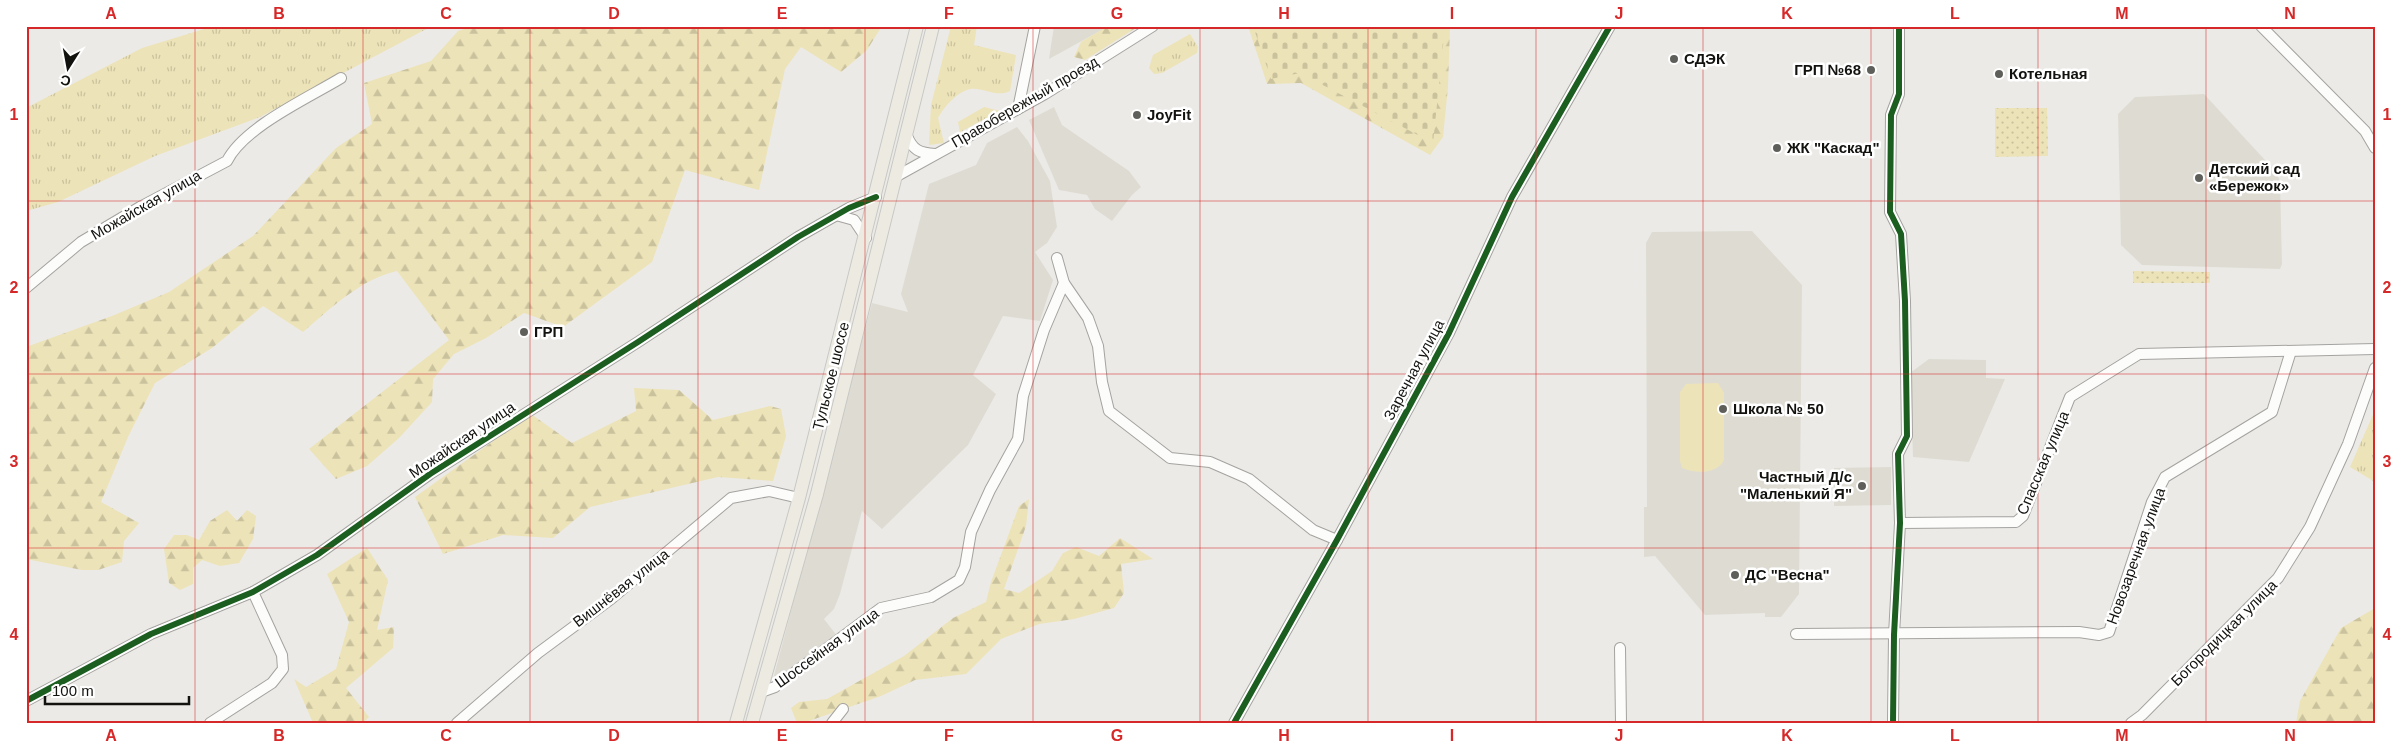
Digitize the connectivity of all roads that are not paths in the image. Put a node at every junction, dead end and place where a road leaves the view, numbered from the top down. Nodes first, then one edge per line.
1 (918, 26) edge
2 (933, 26) edge
3 (1035, 26) edge
4 (1152, 26) edge
5 (1610, 26) edge
6 (1899, 26) edge
7 (2261, 26) edge
8 (341, 78) dead end
9 (1018, 109) junction
10 (906, 136) junction
11 (2375, 148) edge
12 (936, 154) junction
13 (897, 176) junction
14 (876, 197) junction
15 (836, 215) junction
16 (866, 238) junction
17 (1056, 258) dead end
18 (1064, 283) junction
19 (26, 288) edge
20 (2375, 349) edge
21 (2291, 351) junction
22 (2375, 368) edge
23 (800, 498) junction
24 (1900, 523) junction
25 (1337, 540) junction
26 (253, 592) junction
27 (1796, 634) dead end
28 (1894, 635) junction
29 (1620, 648) dead end
30 (761, 692) junction
31 (26, 700) edge
32 (843, 710) dead end
33 (210, 723) edge
34 (457, 723) edge
35 (736, 723) edge
36 (752, 723) edge
37 (832, 723) edge
38 (1234, 723) edge
39 (1621, 723) edge
40 (1893, 723) edge
41 (2131, 723) edge

1 - 14 main road, Тульское шоссе
2 - 10 main road, Тульское шоссе
3 - 9 street
4 - 9 street, Правобережный проезд
5 - 25 street, Заречная улица
6 - 24 street
7 - 11 street
8 - 19 street, Можайская улица
9 - 12 street, Правобережный проезд
10 - 12 street
10 - 13 main road, Тульское шоссе
12 - 13 street, Правобережный проезд
13 - 30 main road, Тульское шоссе
14 - 15 street, Можайская улица
14 - 16 main road, Тульское шоссе
15 - 16 street
15 - 26 street, Можайская улица
16 - 23 main road, Тульское шоссе
17 - 18 street
18 - 25 street
18 - 30 street, Шоссейная улица
20 - 21 street
21 - 24 street, Спасская улица
21 - 28 street, Новозаречная улица
22 - 41 street, Богородицкая улица
23 - 34 street, Вишнёвая улица
23 - 35 main road, Тульское шоссе
24 - 28 street
25 - 38 street, Заречная улица
26 - 31 street, Можайская улица
26 - 33 street
27 - 28 street, Новозаречная улица
28 - 40 street
29 - 39 street
30 - 36 main road, Тульское шоссе
32 - 37 street

